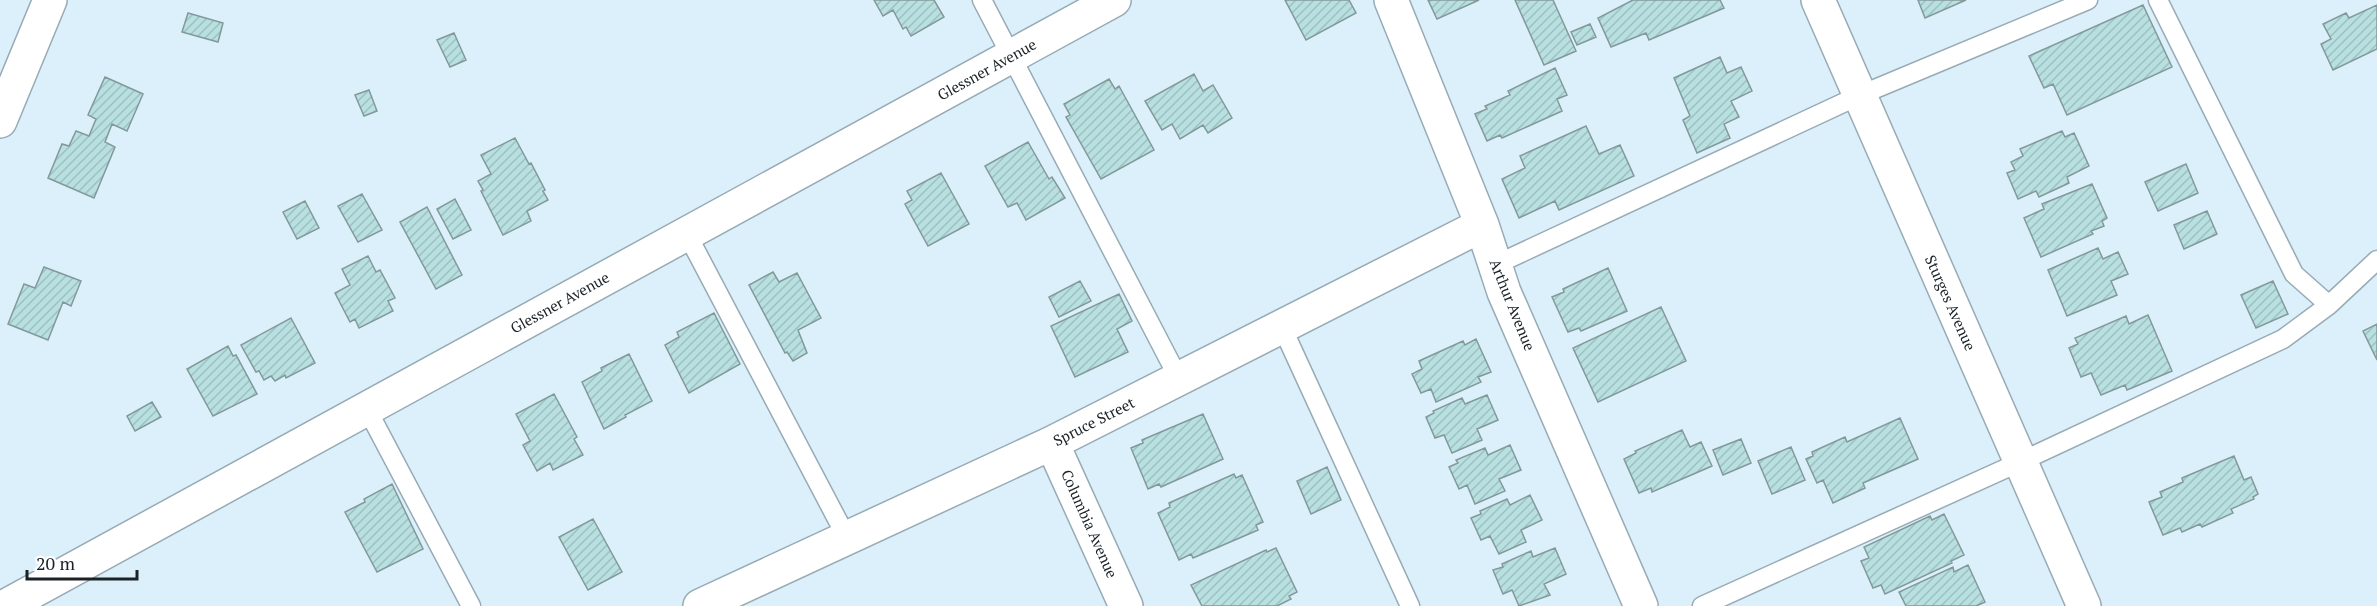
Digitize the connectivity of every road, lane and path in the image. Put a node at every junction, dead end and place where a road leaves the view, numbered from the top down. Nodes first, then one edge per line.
1 (50, 0) edge
2 (982, 0) edge
3 (1114, 0) edge
4 (1391, 0) edge
5 (1818, 0) edge
6 (2088, 0) edge
7 (2158, 0) edge
8 (1012, 56) junction
9 (1858, 96) junction
10 (0, 121) edge
11 (1482, 225) junction
12 (687, 234) junction
13 (2377, 261) edge
14 (1495, 265) junction
15 (2329, 305) junction
16 (1282, 327) junction
17 (1179, 379) junction
18 (367, 409) junction
19 (1052, 443) junction
20 (2020, 462) junction
21 (847, 538) junction
22 (6, 606) edge
23 (471, 606) edge
24 (700, 606) edge
25 (1126, 606) edge
26 (1410, 606) edge
27 (1641, 606) edge
28 (1702, 606) edge
29 (2084, 606) edge

1 - 10 street
2 - 8 lane
3 - 8 street, Glessner Avenue
4 - 11 street, Arthur Avenue
5 - 9 street, Sturges Avenue
6 - 9 lane
7 - 15 lane
8 - 12 street, Glessner Avenue
8 - 17 lane
9 - 14 lane
9 - 20 street, Sturges Avenue
11 - 14 street, Arthur Avenue
11 - 16 street, Spruce Street
12 - 18 street, Glessner Avenue
12 - 21 lane
13 - 15 lane
14 - 27 street, Arthur Avenue
15 - 20 lane
16 - 17 street, Spruce Street
16 - 26 lane
17 - 19 street, Spruce Street
18 - 22 street, Glessner Avenue
18 - 23 lane
19 - 21 street, Spruce Street
19 - 25 street, Columbia Avenue
20 - 28 lane
20 - 29 street, Sturges Avenue
21 - 24 street, Spruce Street

